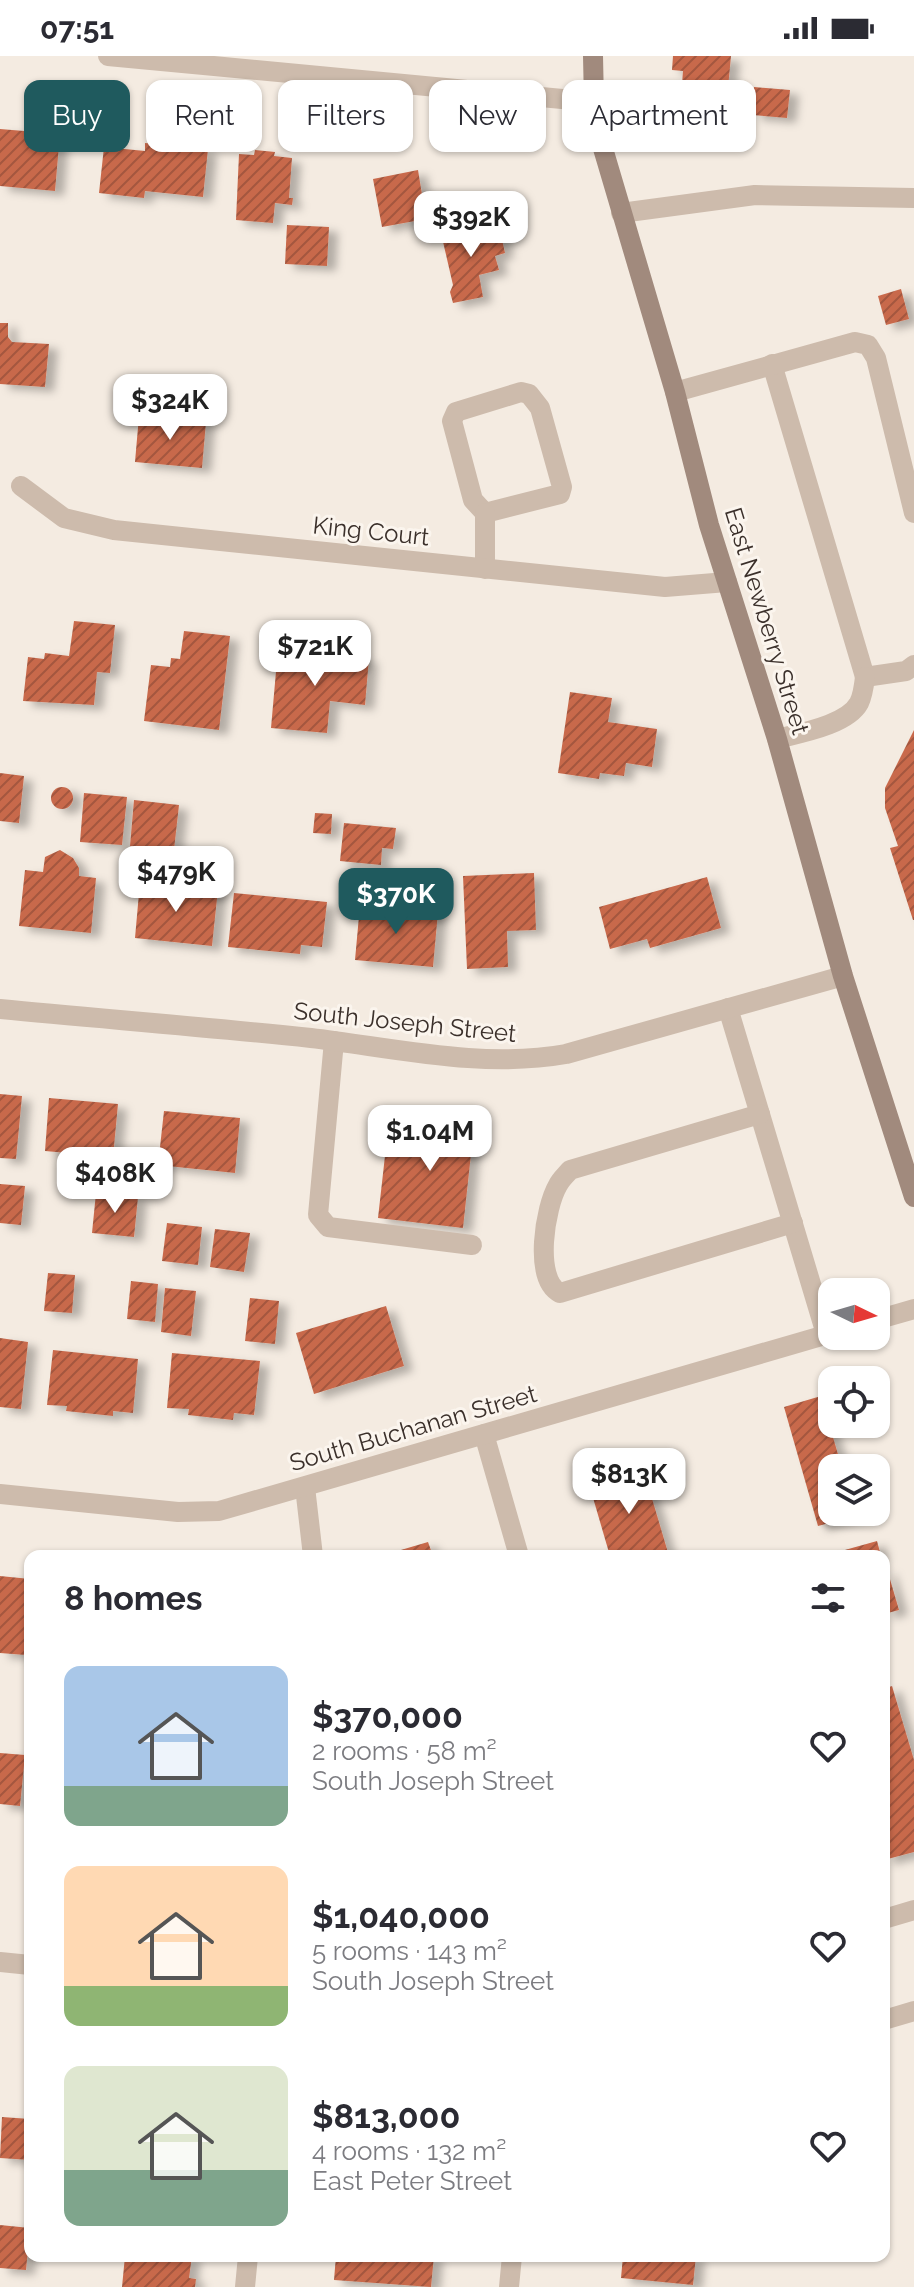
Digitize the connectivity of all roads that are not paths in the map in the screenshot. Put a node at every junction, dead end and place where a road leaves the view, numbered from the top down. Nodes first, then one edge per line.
1 (108, 56) edge
2 (593, 56) edge
3 (594, 80) edge
4 (562, 99) edge
5 (604, 152) edge
6 (914, 198) edge
7 (621, 213) junction
8 (772, 364) junction
9 (675, 392) junction
10 (21, 486) dead end
11 (485, 513) junction
12 (914, 513) edge
13 (485, 569) junction
14 (727, 582) junction
15 (914, 665) edge
16 (865, 677) junction
17 (777, 739) junction
18 (843, 976) junction
19 (728, 1008) junction
20 (0, 1009) edge
21 (334, 1041) junction
22 (760, 1114) junction
23 (914, 1197) edge
24 (793, 1223) junction
25 (472, 1245) dead end
26 (818, 1299) edge
27 (914, 1309) edge
28 (890, 1316) edge
29 (818, 1336) edge
30 (484, 1434) junction
31 (305, 1487) junction
32 (0, 1494) edge
33 (312, 1550) edge
34 (517, 1550) edge
35 (914, 1910) edge
36 (890, 1917) edge
37 (0, 1962) edge
38 (24, 1964) edge
39 (914, 2011) edge
40 (890, 2018) edge
41 (247, 2262) edge
42 (511, 2262) edge
43 (245, 2287) edge
44 (509, 2287) edge

1 - 4 street
2 - 3 main road, East Newberry Street
5 - 7 main road, East Newberry Street
6 - 7 street
7 - 9 main road, East Newberry Street
8 - 9 street
8 - 12 street
8 - 16 street
9 - 14 main road, East Newberry Street
10 - 13 street, King Court
11 - 11 street
11 - 13 street
13 - 14 street, King Court
14 - 17 main road, East Newberry Street
15 - 16 street
16 - 17 street
17 - 18 main road, East Newberry Street
18 - 19 street, South Joseph Street
18 - 23 main road, East Newberry Street
19 - 21 street, South Joseph Street
19 - 22 street
20 - 21 street, South Joseph Street
21 - 25 street
22 - 24 street
22 - 24 street
24 - 26 street
27 - 28 street
29 - 30 street, South Buchanan Street
30 - 31 street, South Buchanan Street
30 - 34 street
31 - 32 street, South Buchanan Street
31 - 33 street
35 - 36 street
37 - 38 street
39 - 40 street
41 - 43 street
42 - 44 street

